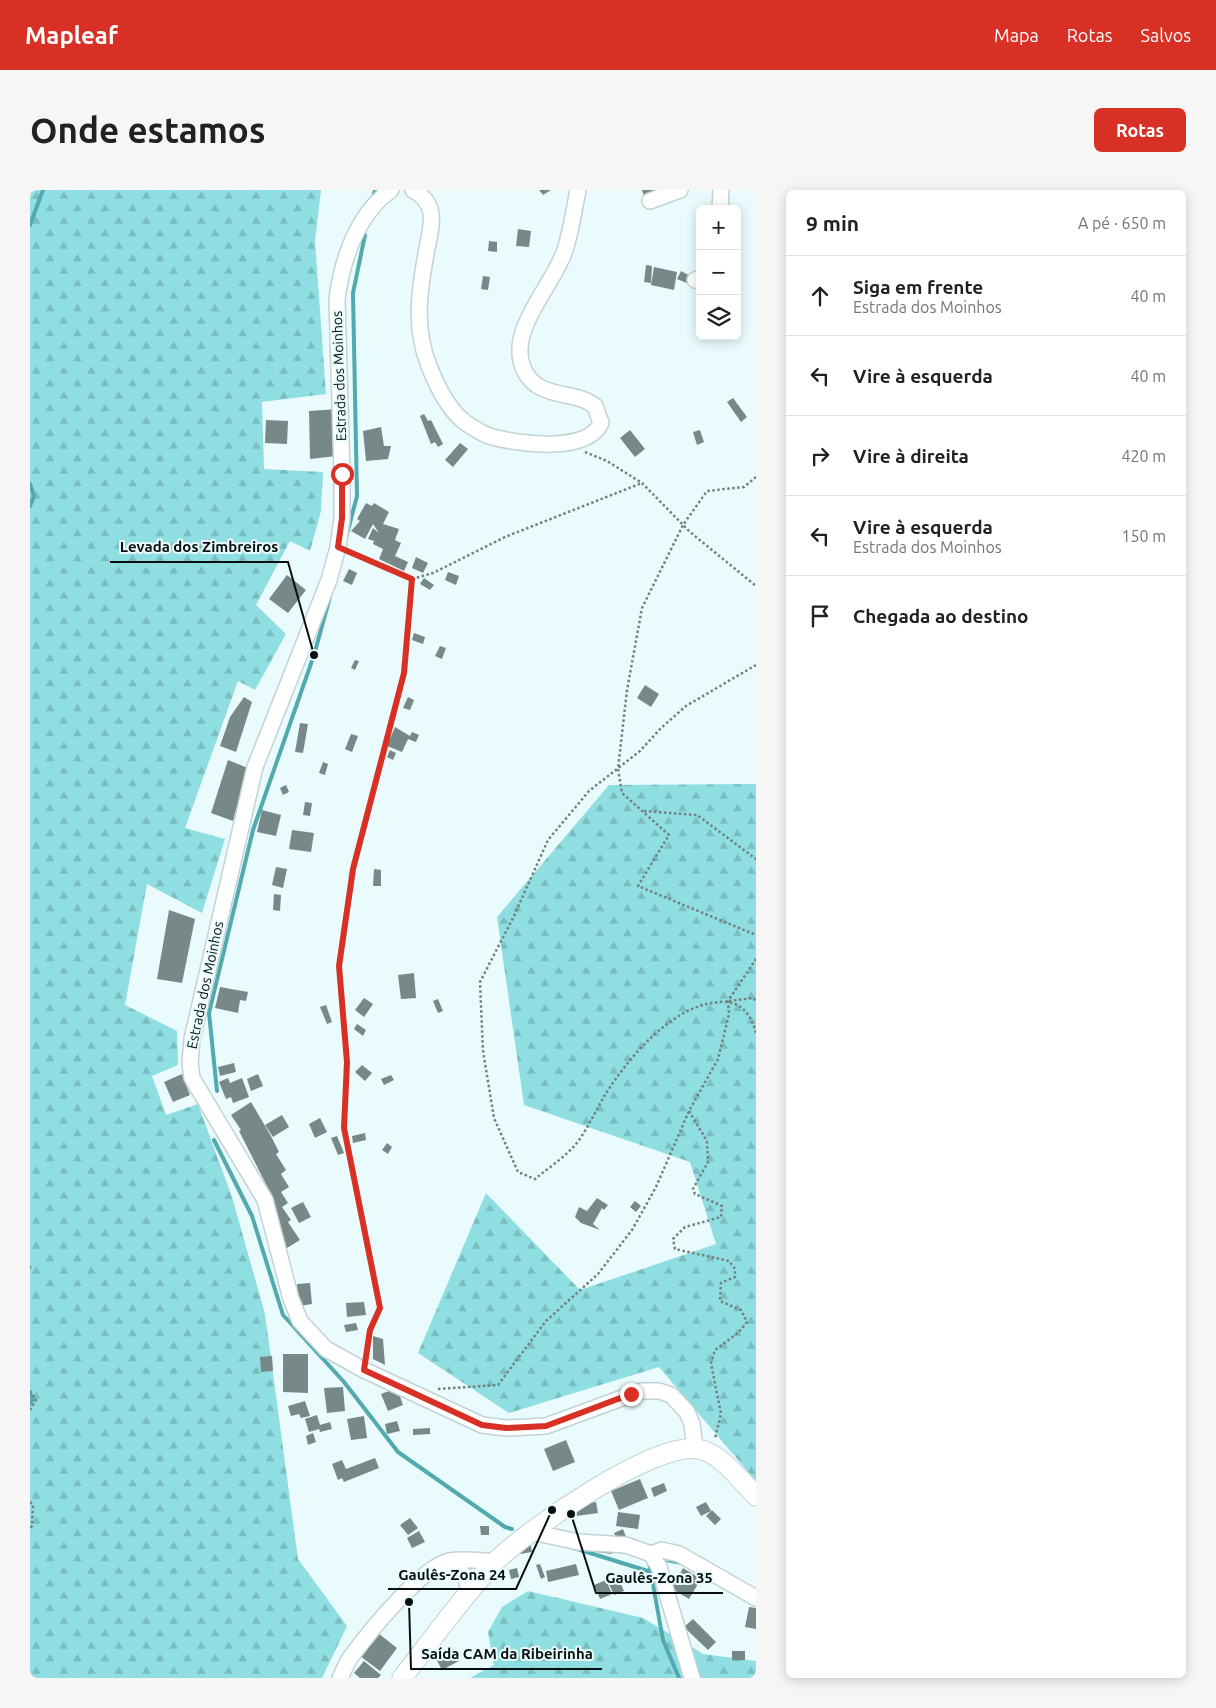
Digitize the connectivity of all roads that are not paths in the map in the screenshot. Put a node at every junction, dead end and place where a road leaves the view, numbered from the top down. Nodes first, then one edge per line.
1 (391, 190) edge
2 (413, 190) edge
3 (578, 190) edge
4 (680, 190) edge
5 (721, 190) edge
6 (650, 201) dead end
7 (720, 205) edge
8 (703, 1451) junction
9 (756, 1496) edge
10 (532, 1532) junction
11 (651, 1554) junction
12 (496, 1562) junction
13 (438, 1566) junction
14 (470, 1592) junction
15 (756, 1598) edge
16 (340, 1678) edge
17 (402, 1678) edge
18 (692, 1678) edge

1 - 8 street, Estrada dos Moinhos
2 - 3 street
4 - 6 street
5 - 7 street
8 - 9 main road
8 - 10 main road
10 - 11 street
10 - 12 main road
11 - 15 street
11 - 18 street
12 - 13 street
12 - 14 main road
13 - 14 street
13 - 16 street
14 - 17 main road

